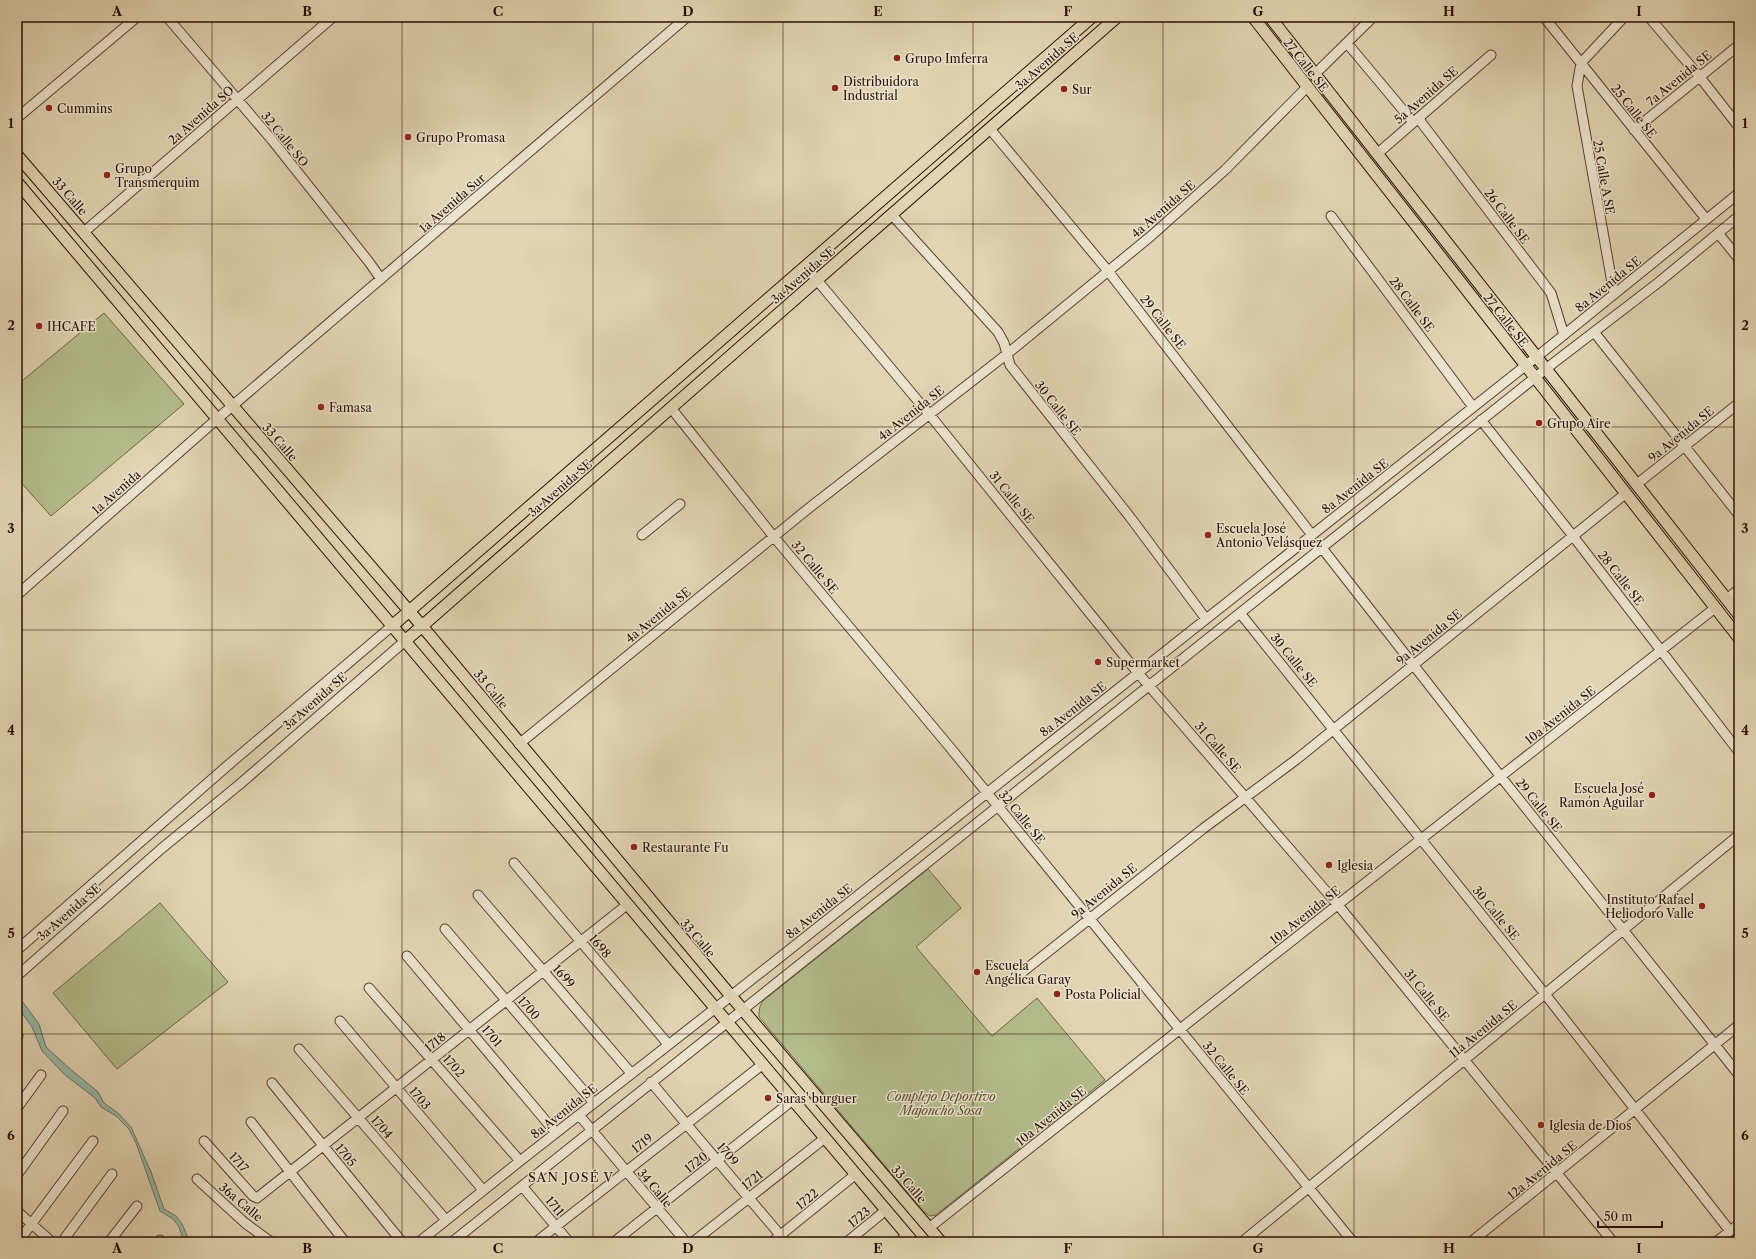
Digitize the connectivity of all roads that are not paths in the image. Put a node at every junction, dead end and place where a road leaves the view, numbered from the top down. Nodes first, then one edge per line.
1 (137, 17) edge
2 (167, 17) edge
3 (333, 17) edge
4 (687, 17) edge
5 (1092, 17) edge
6 (1118, 17) edge
7 (1253, 17) edge
8 (1270, 17) edge
9 (1373, 17) edge
10 (1544, 17) edge
11 (1624, 17) edge
12 (1649, 17) edge
13 (1347, 43) junction
14 (1739, 45) edge
15 (1490, 55) dead end
16 (1581, 63) junction
17 (1315, 74) junction
18 (1699, 76) junction
19 (1307, 87) junction
20 (237, 99) junction
21 (17, 118) edge
22 (1416, 120) junction
23 (1739, 127) edge
24 (990, 129) junction
25 (1634, 130) junction
26 (1377, 154) junction
27 (17, 155) edge
28 (17, 182) edge
29 (1739, 192) edge
30 (892, 214) junction
31 (1331, 216) dead end
32 (1739, 216) edge
33 (1706, 219) junction
34 (84, 232) junction
35 (1718, 233) junction
36 (1739, 259) edge
37 (806, 267) junction
38 (1108, 271) junction
39 (381, 279) junction
40 (817, 280) junction
41 (1614, 294) junction
42 (1594, 332) junction
43 (1564, 335) junction
44 (1007, 354) junction
45 (1538, 356) junction
46 (1525, 366) junction
47 (1547, 368) junction
48 (1534, 378) junction
49 (1739, 403) edge
50 (232, 406) junction
51 (1473, 407) junction
52 (671, 408) junction
53 (929, 414) junction
54 (217, 419) junction
55 (1481, 420) junction
56 (1685, 446) junction
57 (1637, 484) junction
58 (1625, 494) junction
59 (680, 504) dead end
60 (1739, 514) edge
61 (642, 534) dead end
62 (1312, 535) junction
63 (1573, 536) junction
64 (774, 537) junction
65 (1322, 548) junction
66 (1739, 589) edge
67 (17, 596) edge
68 (1727, 599) junction
69 (1715, 608) junction
70 (408, 611) junction
71 (1240, 613) junction
72 (1739, 615) edge
73 (1206, 619) junction
74 (392, 626) junction
75 (422, 626) junction
76 (1739, 638) edge
77 (405, 641) junction
78 (1661, 650) junction
79 (1414, 665) junction
80 (1138, 673) junction
81 (1149, 686) junction
82 (1334, 729) junction
83 (519, 744) junction
84 (1739, 752) edge
85 (1501, 777) junction
86 (987, 793) junction
87 (1246, 798) junction
88 (998, 806) junction
89 (1739, 835) edge
90 (1421, 839) junction
91 (514, 863) dead end
92 (478, 895) dead end
93 (628, 904) junction
94 (1338, 905) junction
95 (1089, 919) junction
96 (1624, 929) junction
97 (445, 930) dead end
98 (581, 941) junction
99 (17, 950) edge
100 (407, 956) dead end
101 (543, 971) junction
102 (1020, 974) dead end
103 (17, 976) edge
104 (369, 988) dead end
105 (1545, 994) junction
106 (731, 996) junction
107 (506, 1000) junction
108 (716, 1008) junction
109 (743, 1011) junction
110 (340, 1021) dead end
111 (728, 1022) junction
112 (1739, 1025) edge
113 (470, 1029) junction
114 (1180, 1029) junction
115 (668, 1044) junction
116 (1715, 1045) junction
117 (299, 1049) dead end
118 (432, 1059) junction
119 (1464, 1060) junction
120 (763, 1064) junction
121 (631, 1073) junction
122 (42, 1075) dead end
123 (1739, 1075) edge
124 (651, 1082) junction
125 (272, 1083) dead end
126 (396, 1088) junction
127 (793, 1100) junction
128 (594, 1103) junction
129 (17, 1108) edge
130 (1635, 1110) junction
131 (63, 1111) dead end
132 (579, 1115) junction
133 (358, 1118) junction
134 (251, 1122) dead end
135 (686, 1124) junction
136 (592, 1131) junction
137 (556, 1132) junction
138 (825, 1138) junction
139 (93, 1140) dead end
140 (204, 1141) dead end
141 (323, 1146) junction
142 (717, 1160) junction
143 (520, 1161) junction
144 (290, 1172) junction
145 (626, 1172) junction
146 (1556, 1173) junction
147 (112, 1174) dead end
148 (856, 1174) junction
149 (17, 1175) edge
150 (197, 1179) dead end
151 (522, 1186) junction
152 (1308, 1188) junction
153 (483, 1190) junction
154 (257, 1198) joint
155 (749, 1198) junction
156 (137, 1206) dead end
157 (657, 1208) junction
158 (886, 1210) junction
159 (17, 1211) edge
160 (446, 1220) junction
161 (31, 1224) junction
162 (1739, 1224) edge
163 (555, 1226) junction
164 (929, 1228) junction
165 (1730, 1231) junction
166 (783, 1239) edge
167 (907, 1240) edge
168 (457, 1241) edge
169 (18, 1242) edge
170 (52, 1242) edge
171 (62, 1242) edge
172 (109, 1242) edge
173 (271, 1242) edge
174 (344, 1242) edge
175 (402, 1242) edge
176 (419, 1242) edge
177 (536, 1242) edge
178 (569, 1242) edge
179 (614, 1242) edge
180 (686, 1242) edge
181 (693, 1242) edge
182 (772, 1242) edge
183 (847, 1242) edge
184 (941, 1242) edge
185 (1242, 1242) edge
186 (1353, 1242) edge
187 (1472, 1242) edge
188 (1613, 1242) edge
189 (1716, 1242) edge

1 - 21 street
2 - 20 street, 32 Calle SO
3 - 20 street, 2a Avenida SO
4 - 39 street, 1a Avenida Sur
5 - 37 main road, 3a Avenida SE
6 - 24 main road, 3a Avenida SE
7 - 19 main road, 27 Calle SE
8 - 17 main road, 27 Calle SE
9 - 13 street
10 - 16 street, 25 Calle SE
11 - 16 street
12 - 18 street
13 - 17 street
13 - 22 street, 26 Calle SE
14 - 18 street, 7a Avenida SE
15 - 22 street, 5a Avenida SE
16 - 25 street, 25 Calle SE
16 - 41 street, 25 Calle A SE
17 - 26 main road, 27 Calle SE
18 - 23 street
18 - 25 street, 7a Avenida SE
19 - 38 street, 4a Avenida SE
19 - 46 main road, 27 Calle SE
20 - 34 street, 2a Avenida SO
20 - 39 street, 32 Calle SO
22 - 26 street, 5a Avenida SE
22 - 43 street, 26 Calle SE
24 - 30 main road, 3a Avenida SE
24 - 38 street, 29 Calle SE
25 - 33 street, 25 Calle SE
26 - 45 main road, 27 Calle SE
27 - 34 main road, 33 Calle
28 - 54 main road
29 - 33 street, 8a Avenida SE
30 - 40 main road, 3a Avenida SE
30 - 44 street, 30 Calle SE
31 - 51 street, 28 Calle SE
32 - 35 street
33 - 41 street, 8a Avenida SE
34 - 50 main road, 33 Calle
35 - 36 street
35 - 42 street
37 - 40 street, 31 Calle SE
37 - 70 main road, 3a Avenida SE
38 - 44 street, 4a Avenida SE
38 - 62 street, 29 Calle SE
39 - 50 street, 1a Avenida Sur
40 - 52 main road, 3a Avenida SE
40 - 53 street, 31 Calle SE
41 - 43 street, 8a Avenida SE
42 - 47 street
42 - 56 street
43 - 45 street, 8a Avenida SE
44 - 53 street, 4a Avenida SE
44 - 73 street, 30 Calle SE
45 - 46 street, 8a Avenida SE
45 - 47 main road, 27 Calle SE
46 - 48 main road, 27 Calle SE
46 - 51 street, 8a Avenida SE
47 - 48 street
47 - 57 main road, 27 Calle SE
48 - 55 street
48 - 58 main road, 27 Calle SE
49 - 56 street, 9a Avenida SE
50 - 54 street, 1a Avenida
50 - 70 main road, 33 Calle
51 - 62 street, 8a Avenida SE
52 - 64 street, 32 Calle SE
52 - 75 main road, 3a Avenida SE
53 - 64 street, 4a Avenida SE
53 - 80 street, 31 Calle SE
54 - 67 street, 1a Avenida
54 - 74 main road
55 - 63 street, 28 Calle SE
55 - 65 street
56 - 57 street, 9a Avenida SE
56 - 60 street
57 - 68 main road, 27 Calle SE
58 - 63 street, 9a Avenida SE
58 - 69 main road, 27 Calle SE
59 - 61 street
62 - 73 street, 8a Avenida SE
63 - 78 street, 28 Calle SE
63 - 79 street, 9a Avenida SE
64 - 83 street, 4a Avenida SE
64 - 86 street, 32 Calle SE
65 - 71 street
65 - 79 street, 29 Calle SE
66 - 68 street
68 - 72 main road, 27 Calle SE
69 - 76 main road, 27 Calle SE
69 - 78 street, 10a Avenida SE
70 - 74 main road, 3a Avenida SE
70 - 75 main road, 33 Calle
71 - 81 street
71 - 82 street, 30 Calle SE
73 - 80 street, 8a Avenida SE
74 - 77 main road
74 - 99 street, 3a Avenida SE
75 - 77 main road, 3a Avenida SE
75 - 83 main road, 33 Calle
77 - 93 main road
77 - 103 street, 3a Avenida SE
78 - 84 street, 28 Calle SE
78 - 85 street, 10a Avenida SE
79 - 82 street, 9a Avenida SE
79 - 85 street, 29 Calle SE
80 - 81 street, 31 Calle SE
80 - 86 street, 8a Avenida SE
81 - 87 street, 31 Calle SE
81 - 88 street
82 - 87 street, 9a Avenida SE
82 - 90 street, 30 Calle SE
83 - 106 main road, 33 Calle
85 - 90 street, 10a Avenida SE
85 - 96 street, 29 Calle SE
86 - 88 street, 32 Calle SE
86 - 106 street, 8a Avenida SE
87 - 94 street, 31 Calle SE
87 - 95 street, 9a Avenida SE
88 - 95 street, 32 Calle SE
88 - 109 street
89 - 96 street, 11a Avenida SE
90 - 94 street, 10a Avenida SE
90 - 105 street, 30 Calle SE
91 - 98 street, 1698
92 - 101 street, 1699
93 - 98 street, 1718
93 - 108 main road
94 - 114 street, 10a Avenida SE
94 - 119 street, 31 Calle SE
95 - 102 street, 9a Avenida SE
95 - 114 street, 32 Calle SE
96 - 105 street, 11a Avenida SE
96 - 116 street, 29 Calle SE
97 - 107 street, 1700
98 - 101 street, 1718
98 - 115 street, 1698
100 - 113 street, 1701
101 - 107 street, 1718
101 - 121 street, 1699
104 - 118 street, 1702
105 - 119 street, 11a Avenida SE
105 - 130 street, 30 Calle SE
106 - 108 street, 8a Avenida SE
106 - 109 main road, 33 Calle
107 - 113 street, 1718
107 - 128 street, 1700
108 - 111 main road
108 - 115 street, 8a Avenida SE
109 - 111 street
109 - 164 main road, 33 Calle
110 - 126 street, 1703
111 - 120 main road
111 - 124 street
112 - 116 street, 12a Avenida SE
113 - 118 street, 1718
113 - 137 street, 1701
114 - 152 street, 32 Calle SE
114 - 164 street, 10a Avenida SE
115 - 121 street, 8a Avenida SE
116 - 123 street, 29 Calle SE
116 - 130 street, 12a Avenida SE
117 - 133 street, 1704
118 - 126 street, 1718
118 - 143 street, 1702
119 - 146 street, 31 Calle SE
119 - 152 street, 11a Avenida SE
120 - 127 main road
120 - 135 street, 1719
121 - 128 street, 8a Avenida SE
122 - 129 street
124 - 135 street, 1709
124 - 136 street
125 - 141 street, 1705
126 - 133 street, 1718
126 - 153 street, 1703
127 - 138 main road
127 - 142 street, 1720
128 - 132 street, 8a Avenida SE
130 - 146 street, 12a Avenida SE
130 - 165 street, 30 Calle SE
131 - 149 street
132 - 136 street, 34 Calle
132 - 137 street, 8a Avenida SE
133 - 141 street, 1718
133 - 160 street, 1704
134 - 144 street
135 - 142 street, 1709
135 - 145 street, 1719
136 - 145 street, 34 Calle
136 - 151 street
137 - 143 street, 8a Avenida SE
138 - 148 main road
138 - 155 street, 1721
139 - 161 street
140 - 154 street, 1717
141 - 144 street, 1718
141 - 175 street, 1705
142 - 155 street, 1709
142 - 157 street, 1720
143 - 153 street, 8a Avenida SE
144 - 154 street, 1718
144 - 174 street
145 - 157 street, 34 Calle
145 - 163 street, 1719
146 - 187 street, 12a Avenida SE
146 - 188 street, 31 Calle SE
147 - 171 street
148 - 158 main road
148 - 166 street, 1722
150 - 173 street, 36a Calle
151 - 163 street, 1711
151 - 168 street
152 - 185 street, 11a Avenida SE
152 - 186 street, 32 Calle SE
153 - 160 street, 8a Avenida SE
155 - 166 street, 1709
155 - 181 street, 1721
156 - 172 street
157 - 179 street, 1720
157 - 180 street, 34 Calle
158 - 167 main road
158 - 183 street, 1723
159 - 161 street
160 - 176 street, 8a Avenida SE
161 - 169 street
161 - 170 street
162 - 165 street
163 - 177 street, 1719
163 - 178 street, 1711
164 - 184 main road, 33 Calle
165 - 189 street
166 - 182 street, 1722

